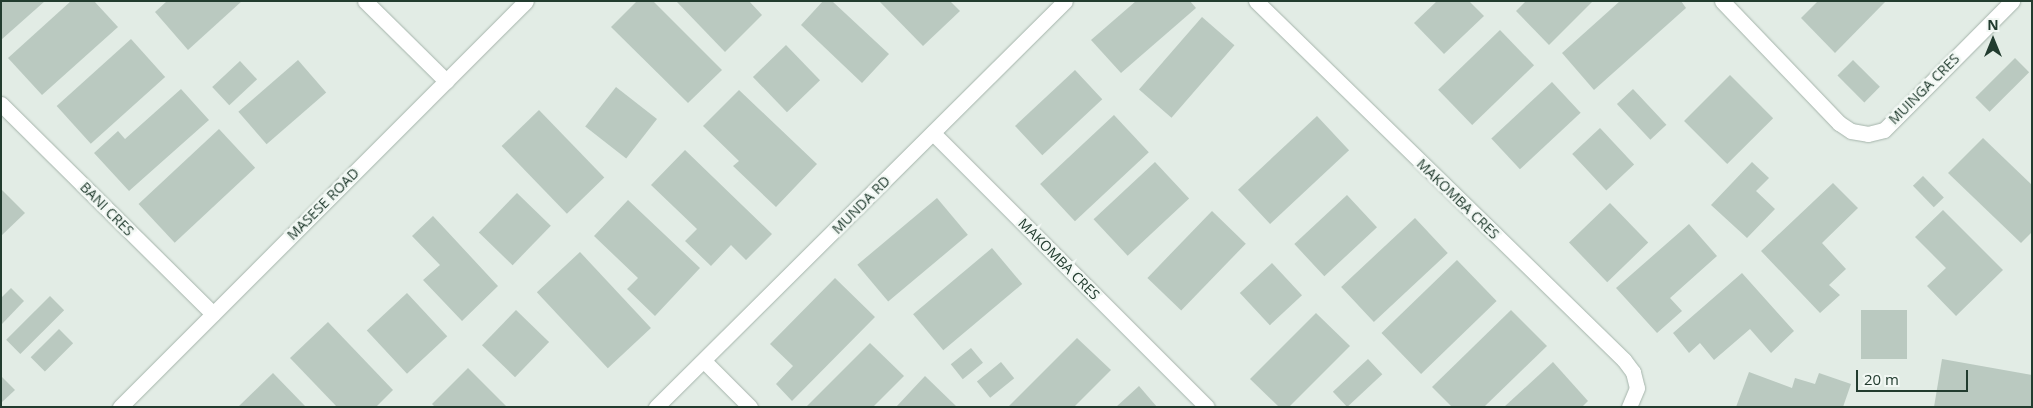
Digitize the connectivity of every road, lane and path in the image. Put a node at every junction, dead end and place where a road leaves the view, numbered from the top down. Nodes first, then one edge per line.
1 (365, 1) edge
2 (526, 1) edge
3 (1256, 1) edge
4 (1722, 1) edge
5 (2012, 1) edge
6 (1056, 4) edge
7 (446, 81) junction
8 (1, 104) edge
9 (933, 133) junction
10 (213, 314) junction
11 (704, 361) junction
12 (120, 407) edge
13 (656, 407) edge
14 (750, 407) edge
15 (1207, 407) edge
16 (1629, 407) edge

1 - 7 street
2 - 7 street, MASESE ROAD
3 - 16 street, MAKOMBA CRES
4 - 5 street, MUINGA CRES
6 - 9 street, MUNDA RD
7 - 10 street, MASESE ROAD
8 - 10 street, BANI CRES
9 - 11 street, MUNDA RD
9 - 15 street, MAKOMBA CRES
10 - 12 street, MASESE ROAD
11 - 13 street, MUNDA RD
11 - 14 street

